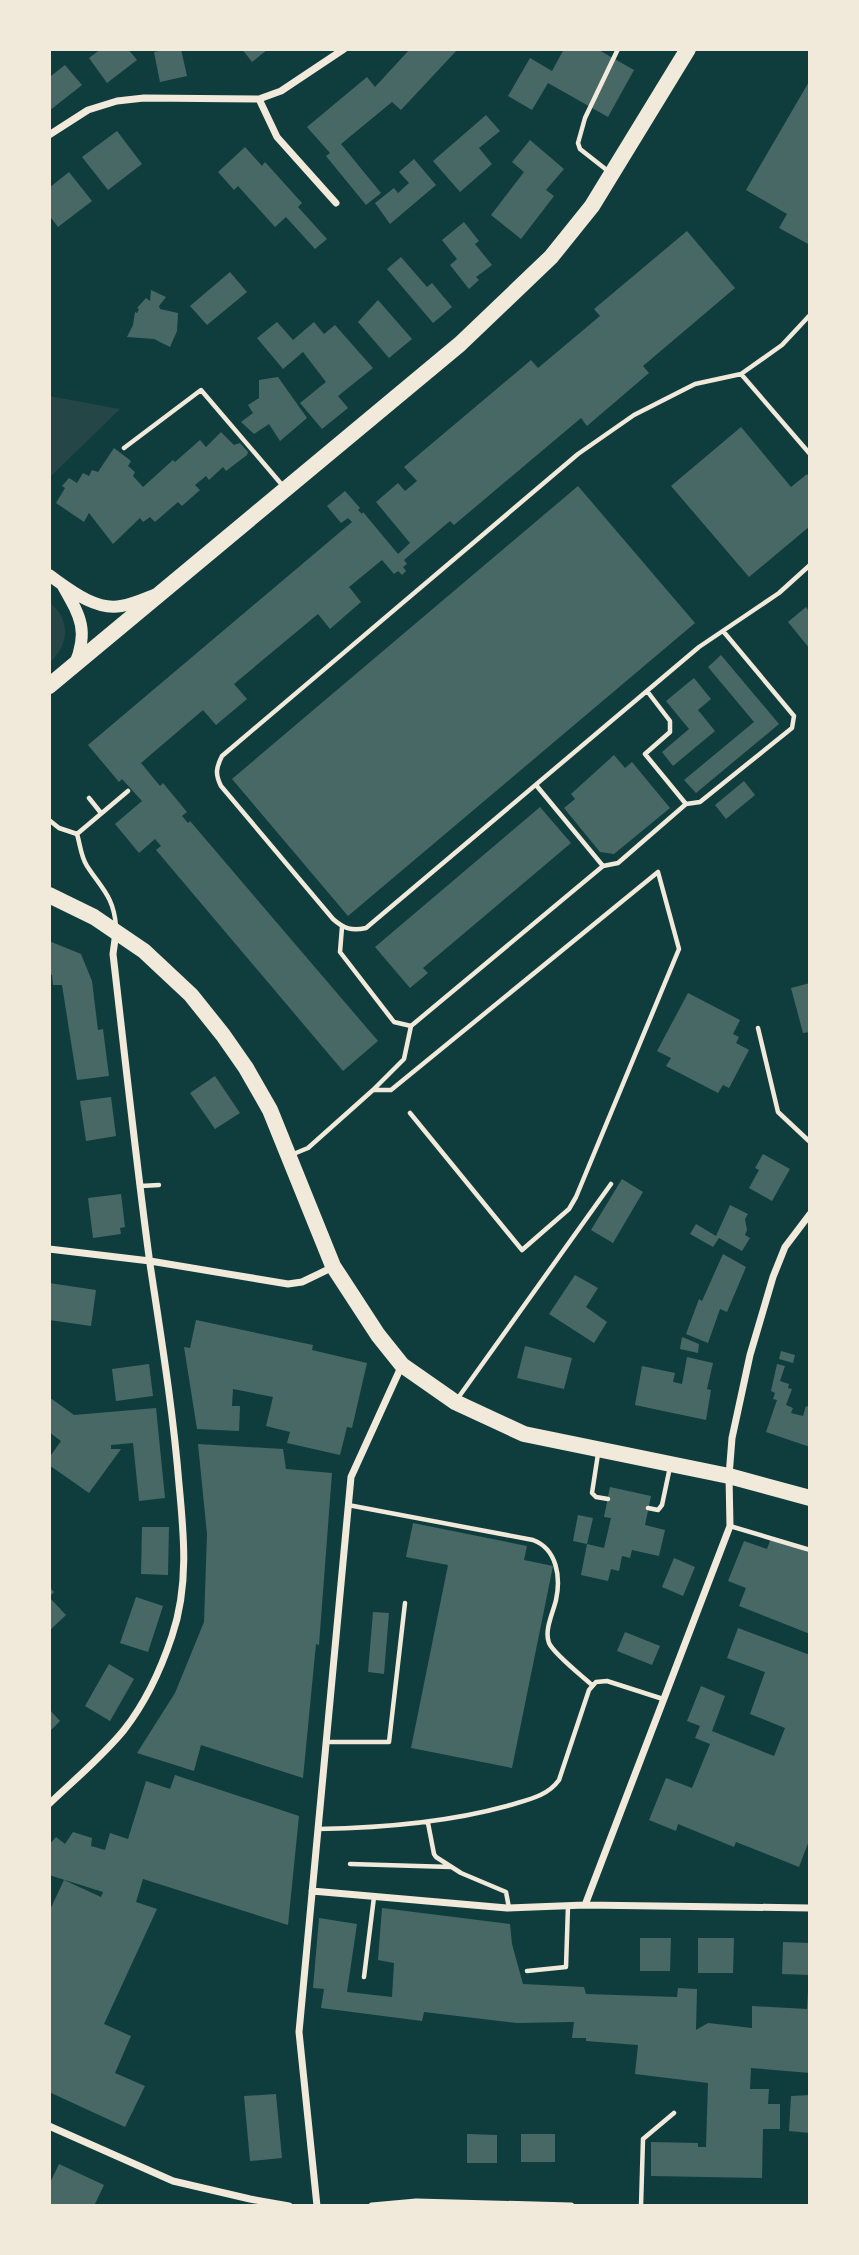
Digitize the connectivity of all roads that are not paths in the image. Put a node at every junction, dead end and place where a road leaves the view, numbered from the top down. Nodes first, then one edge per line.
1 (344, 49) edge
2 (618, 49) edge
3 (688, 49) edge
4 (259, 99) junction
5 (49, 135) edge
6 (611, 174) junction
7 (336, 203) dead end
8 (810, 316) edge
9 (741, 374) junction
10 (124, 448) dead end
11 (810, 454) edge
12 (286, 490) junction
13 (810, 565) edge
14 (49, 575) edge
15 (62, 584) junction
16 (161, 593) junction
17 (723, 631) junction
18 (74, 664) junction
19 (49, 686) edge
20 (646, 691) junction
21 (536, 785) junction
22 (128, 791) dead end
23 (89, 798) dead end
24 (686, 804) junction
25 (101, 813) junction
26 (49, 820) edge
27 (77, 834) junction
28 (603, 866) junction
29 (49, 895) edge
30 (342, 927) junction
31 (116, 931) junction
32 (411, 1026) junction
33 (758, 1028) dead end
34 (373, 1090) junction
35 (410, 1114) dead end
36 (810, 1142) edge
37 (289, 1156) junction
38 (611, 1184) dead end
39 (159, 1185) dead end
40 (141, 1186) junction
41 (810, 1214) edge
42 (49, 1249) edge
43 (150, 1261) junction
44 (334, 1266) junction
45 (402, 1365) junction
46 (455, 1402) junction
47 (599, 1450) junction
48 (671, 1464) junction
49 (729, 1476) junction
50 (810, 1498) edge
51 (608, 1499) dead end
52 (348, 1505) junction
53 (648, 1508) dead end
54 (730, 1526) junction
55 (810, 1550) edge
56 (405, 1603) dead end
57 (592, 1685) junction
58 (663, 1699) junction
59 (326, 1742) junction
60 (49, 1804) edge
61 (428, 1823) junction
62 (318, 1829) junction
63 (350, 1864) dead end
64 (452, 1868) junction
65 (312, 1891) junction
66 (374, 1897) junction
67 (585, 1905) junction
68 (568, 1906) junction
69 (509, 1908) junction
70 (810, 1908) edge
71 (527, 1971) dead end
72 (364, 1977) dead end
73 (674, 2113) dead end
74 (49, 2126) edge
75 (278, 2205) edge
76 (289, 2206) edge
77 (317, 2206) edge
78 (372, 2206) edge
79 (571, 2206) edge
80 (640, 2206) edge

1 - 4 street
2 - 6 lane
3 - 6 main road
4 - 5 street
4 - 7 street
6 - 12 main road
8 - 9 lane
9 - 11 lane
9 - 30 lane
10 - 12 lane
12 - 16 main road
13 - 17 lane
14 - 15 street
15 - 16 street
15 - 18 street
16 - 18 main road
17 - 20 lane
17 - 24 lane
18 - 19 main road
20 - 21 lane
20 - 24 lane
21 - 28 lane
21 - 30 lane
22 - 25 lane
23 - 25 lane
24 - 28 lane
25 - 27 lane
26 - 27 lane
27 - 31 lane
28 - 32 lane
29 - 31 main road
30 - 32 lane
31 - 37 main road
31 - 40 street
32 - 34 lane
33 - 36 lane
34 - 35 lane
34 - 37 lane
37 - 44 main road
38 - 46 lane
39 - 40 lane
40 - 43 street
41 - 49 street
42 - 43 street
43 - 44 street
43 - 60 street
44 - 45 main road
45 - 46 main road
45 - 52 street
46 - 47 main road
47 - 48 main road
47 - 51 lane
48 - 49 main road
48 - 53 lane
49 - 50 main road
49 - 54 street
52 - 57 lane
52 - 59 street
54 - 55 lane
54 - 58 street
56 - 59 lane
57 - 58 lane
57 - 61 lane
58 - 67 street
59 - 62 street
61 - 62 lane
61 - 64 lane
62 - 65 street
63 - 64 lane
64 - 69 lane
65 - 66 street
65 - 77 street
66 - 69 street
66 - 72 lane
67 - 68 street
67 - 70 street
68 - 69 street
68 - 71 lane
73 - 80 lane
74 - 75 street
75 - 76 street
78 - 79 street

